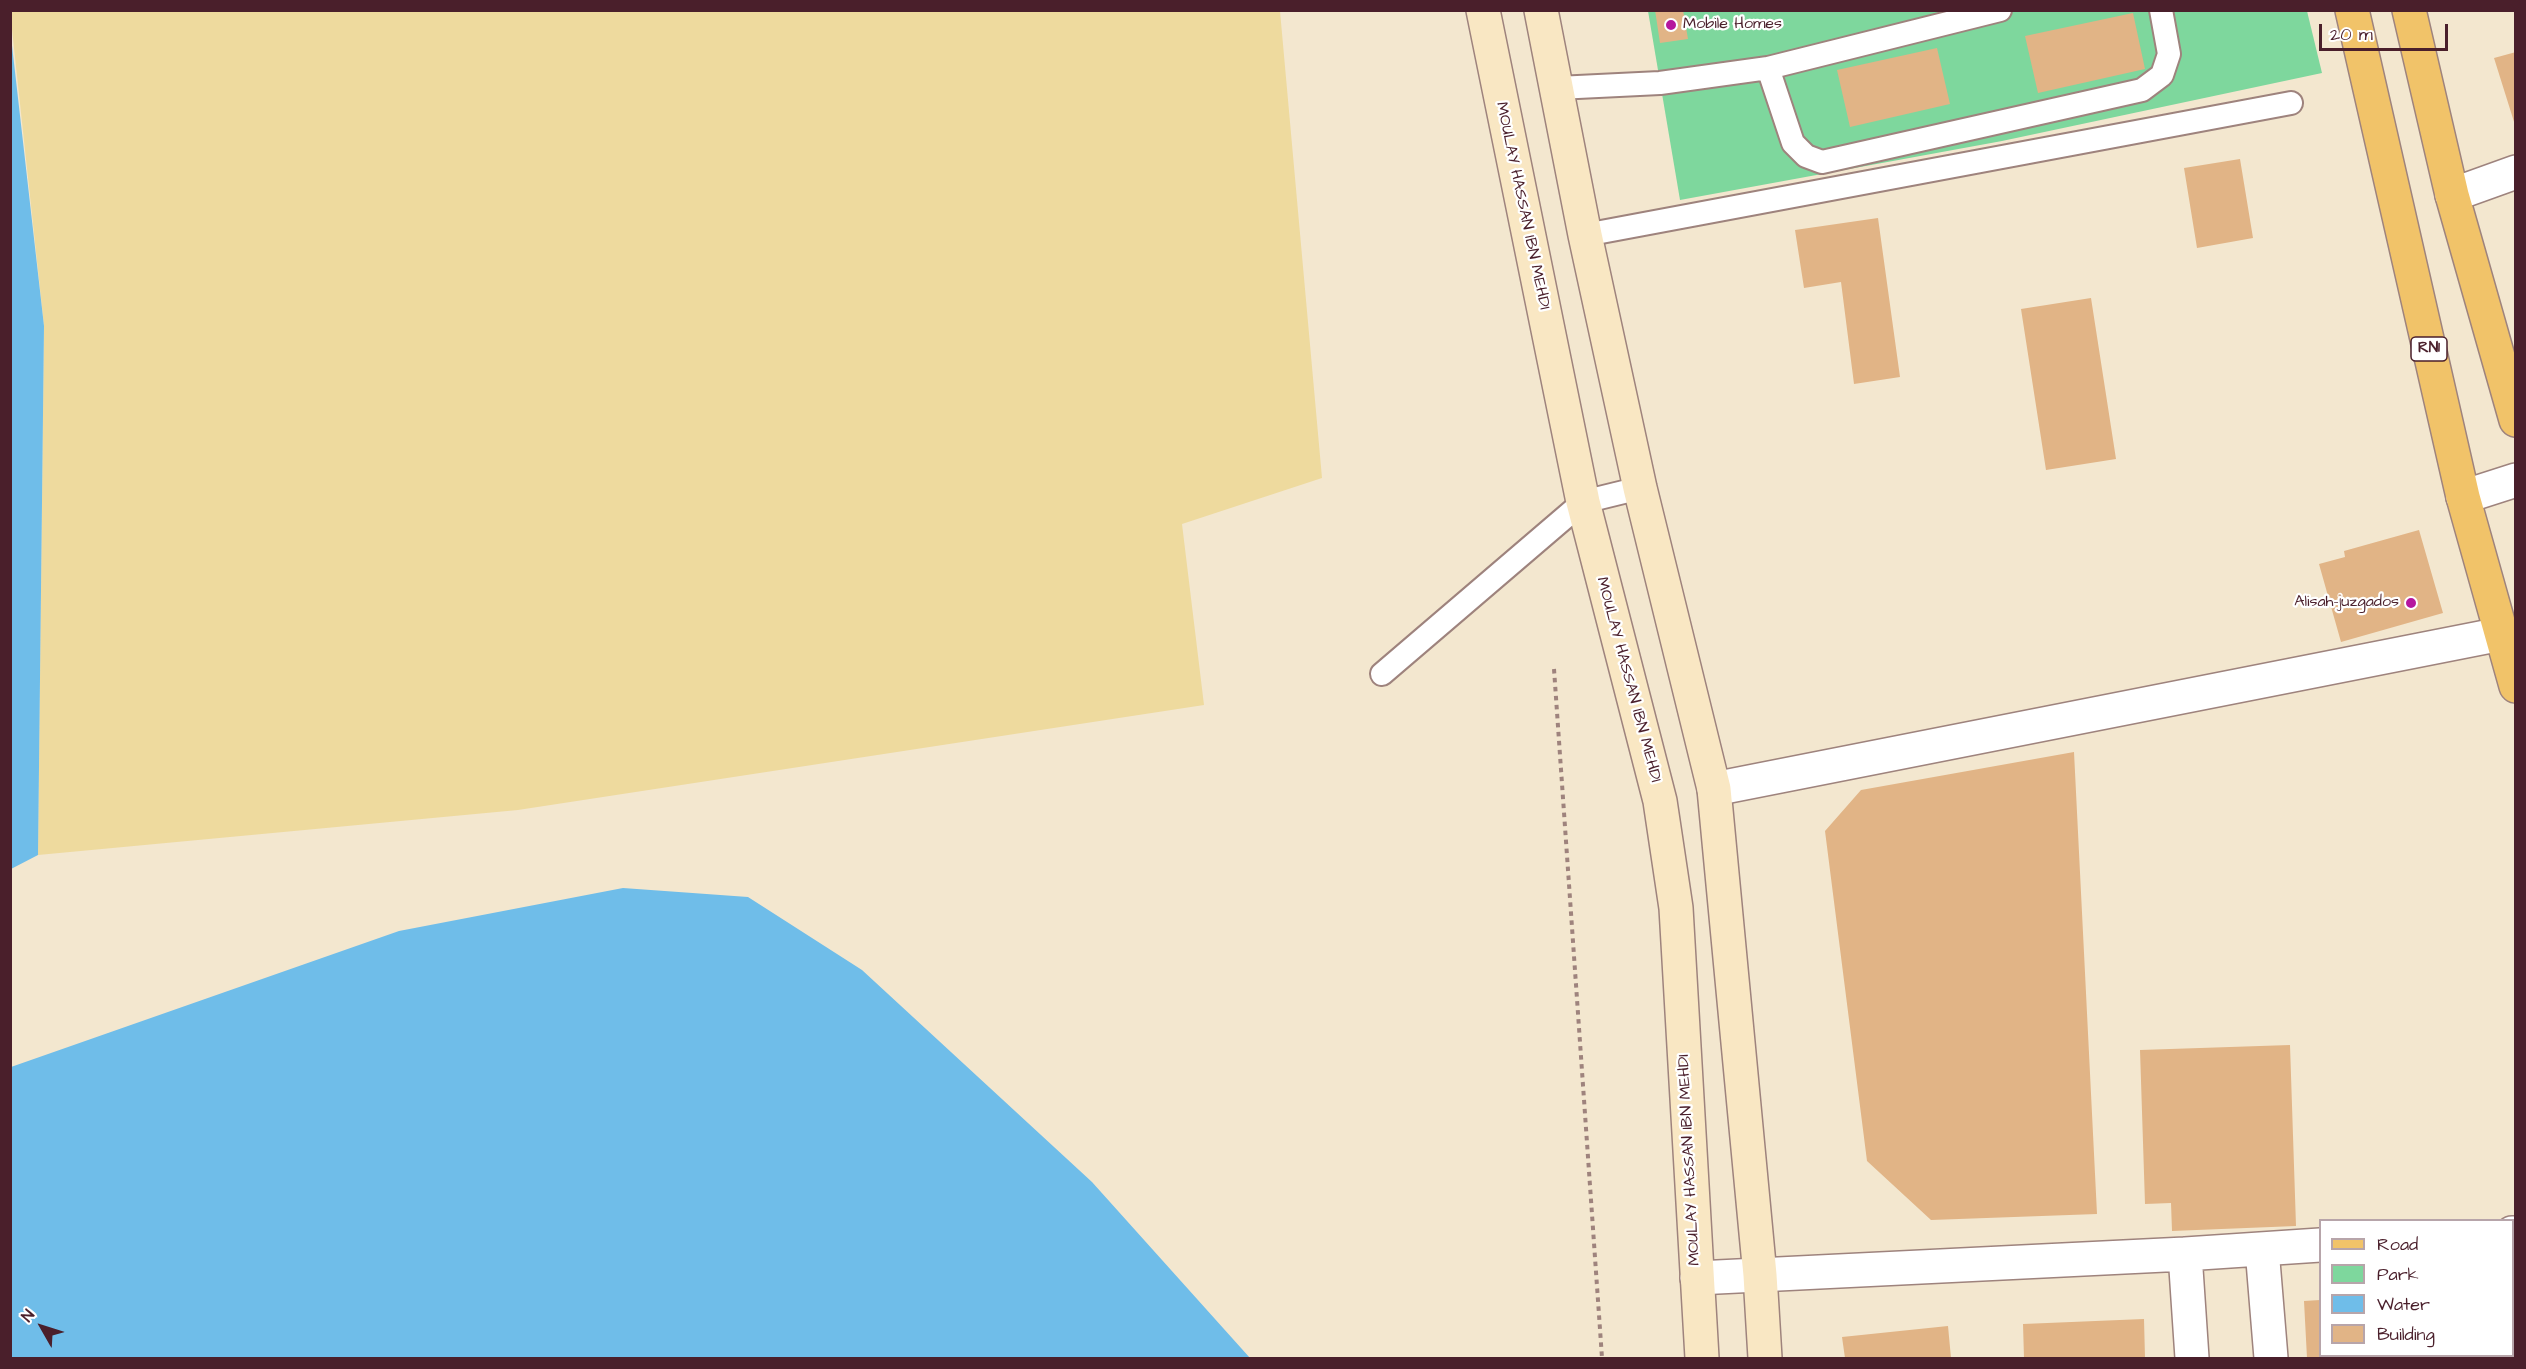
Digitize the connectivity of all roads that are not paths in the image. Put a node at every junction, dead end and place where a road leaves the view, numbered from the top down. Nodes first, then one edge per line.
1 (1482, 10) edge
2 (1541, 10) edge
3 (2000, 10) edge
4 (2161, 10) edge
5 (2352, 10) edge
6 (2409, 10) edge
7 (1768, 68) junction
8 (1557, 88) junction
9 (2291, 103) dead end
10 (2516, 172) edge
11 (2452, 195) junction
12 (1585, 235) junction
13 (2516, 420) edge
14 (2516, 480) edge
15 (1640, 488) junction
16 (2463, 497) junction
17 (1583, 502) junction
18 (2501, 634) junction
19 (1382, 674) dead end
20 (2516, 686) edge
21 (1714, 789) junction
22 (2319, 1245) edge
23 (2262, 1249) junction
24 (2186, 1254) junction
25 (1760, 1275) junction
26 (1697, 1278) junction
27 (1702, 1359) edge
28 (1765, 1359) edge
29 (2192, 1359) edge
30 (2271, 1359) edge

1 - 17 street, MOULAY HASSAN IBN MEHDI
2 - 8 street
3 - 7 lane
4 - 7 lane
5 - 16 main road, RN1
6 - 11 main road
7 - 8 lane
8 - 12 street
9 - 12 lane
10 - 11 street
11 - 13 main road
12 - 15 street
14 - 16 street
15 - 17 lane
15 - 21 street
16 - 18 main road, RN1
17 - 19 lane
17 - 26 street, MOULAY HASSAN IBN MEHDI
18 - 20 main road, RN1
18 - 21 street
21 - 25 street
22 - 23 street
23 - 24 street
23 - 30 street
24 - 25 street
24 - 29 street
25 - 26 street
25 - 28 street
26 - 27 street, MOULAY HASSAN IBN MEHDI

